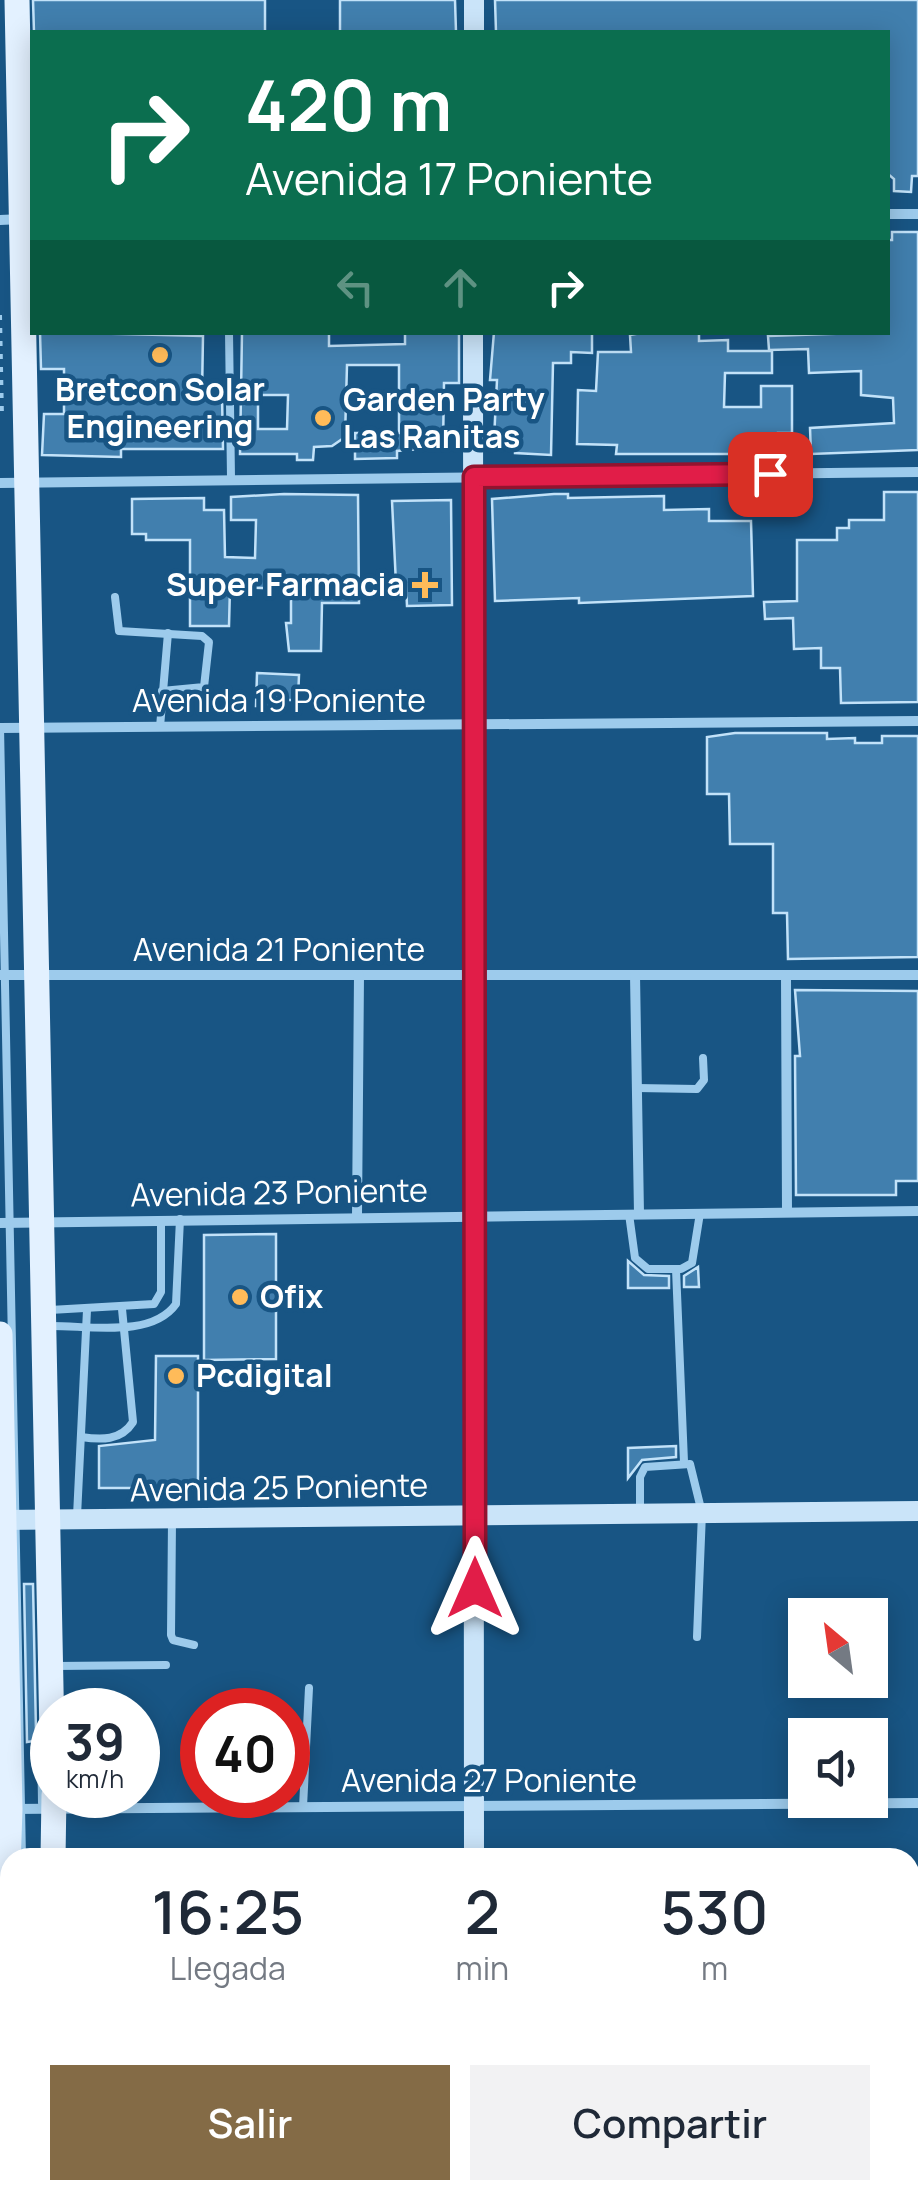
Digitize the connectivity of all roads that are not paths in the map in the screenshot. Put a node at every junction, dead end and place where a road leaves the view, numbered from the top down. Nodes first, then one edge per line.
1 (17, 0) edge
2 (474, 0) edge
3 (474, 30) edge
4 (890, 214) edge
5 (918, 214) edge
6 (14, 215) edge
7 (12, 332) dead end
8 (229, 335) edge
9 (473, 335) edge
10 (14, 445) dead end
11 (918, 472) edge
12 (474, 477) junction
13 (230, 478) junction
14 (0, 482) edge
15 (21, 482) junction
16 (115, 598) dead end
17 (168, 633) junction
18 (162, 691) junction
19 (918, 721) edge
20 (474, 724) junction
21 (0, 726) edge
22 (160, 726) junction
23 (26, 727) junction
24 (3, 975) edge
25 (31, 975) junction
26 (359, 975) junction
27 (635, 975) junction
28 (786, 975) junction
29 (918, 975) edge
30 (476, 976) junction
31 (704, 1058) dead end
32 (637, 1088) junction
33 (918, 1211) edge
34 (787, 1212) junction
35 (700, 1213) junction
36 (634, 1214) junction
37 (357, 1216) junction
38 (476, 1216) junction
39 (180, 1219) junction
40 (161, 1220) junction
41 (37, 1222) junction
42 (6, 1223) edge
43 (676, 1269) junction
44 (122, 1309) junction
45 (87, 1310) junction
46 (45, 1318) junction
47 (124, 1325) junction
48 (87, 1327) junction
49 (0, 1334) edge
50 (81, 1437) junction
51 (684, 1462) junction
52 (918, 1511) edge
53 (702, 1512) junction
54 (640, 1514) junction
55 (476, 1516) junction
56 (21, 1520) edge
57 (78, 1520) junction
58 (172, 1520) junction
59 (697, 1637) dead end
60 (194, 1645) dead end
61 (166, 1665) dead end
62 (51, 1666) junction
63 (38, 1688) edge
64 (51, 1688) edge
65 (918, 1803) edge
66 (474, 1805) junction
67 (310, 1807) edge
68 (11, 1809) edge
69 (49, 1818) edge
70 (9, 1848) edge
71 (20, 1848) edge
72 (47, 1848) edge
73 (474, 1848) edge

1 - 6 main road
2 - 3 street
4 - 5 street
6 - 7 lane
6 - 15 main road
8 - 13 lane
9 - 12 street
10 - 15 lane
11 - 12 street
12 - 13 street
12 - 20 street
13 - 15 street
14 - 15 street
15 - 23 main road
16 - 17 lane
17 - 18 lane
17 - 18 lane
18 - 22 lane
19 - 20 street, Avenida 19 Poniente
20 - 22 street, Avenida 19 Poniente
20 - 30 street
21 - 23 street, Avenida 19 Poniente
21 - 24 lane
22 - 23 street, Avenida 19 Poniente
23 - 25 main road
24 - 25 street, Avenida 21 Poniente
24 - 42 lane
25 - 26 street, Avenida 21 Poniente
25 - 41 main road
26 - 30 street, Avenida 21 Poniente
26 - 37 street
27 - 28 street, Avenida 21 Poniente
27 - 30 street, Avenida 21 Poniente
27 - 32 street
28 - 29 street, Avenida 21 Poniente
28 - 34 street
30 - 38 street
31 - 32 lane
32 - 36 street
33 - 34 street, Avenida 23 Poniente
34 - 35 street, Avenida 23 Poniente
35 - 36 street, Avenida 23 Poniente
35 - 43 lane
36 - 38 street, Avenida 23 Poniente
36 - 43 lane
37 - 38 street, Avenida 23 Poniente
37 - 39 street, Avenida 23 Poniente
38 - 55 street
39 - 40 street, Avenida 23 Poniente
39 - 47 lane
40 - 41 street, Avenida 23 Poniente
40 - 44 lane
41 - 42 street, Avenida 23 Poniente
41 - 46 main road
41 - 56 lane
42 - 56 lane
43 - 51 lane
44 - 45 lane
44 - 47 lane
45 - 46 lane
45 - 48 lane
46 - 48 lane
46 - 56 main road
47 - 48 lane
47 - 50 lane
48 - 50 lane
49 - 56 main road
50 - 57 lane
51 - 53 lane
51 - 54 lane
52 - 53 street, Avenida 25 Poniente
53 - 54 street, Avenida 25 Poniente
53 - 59 lane
54 - 55 street, Avenida 25 Poniente
55 - 58 street, Avenida 25 Poniente
55 - 66 street
56 - 57 street, Avenida 25 Poniente
56 - 62 main road
56 - 63 lane
56 - 68 main road
57 - 58 street, Avenida 25 Poniente
58 - 60 lane
61 - 62 lane
62 - 64 main road
65 - 66 street, Avenida 27 Poniente
66 - 67 street, Avenida 27 Poniente
66 - 73 street
68 - 70 main road
68 - 71 lane
69 - 72 main road

